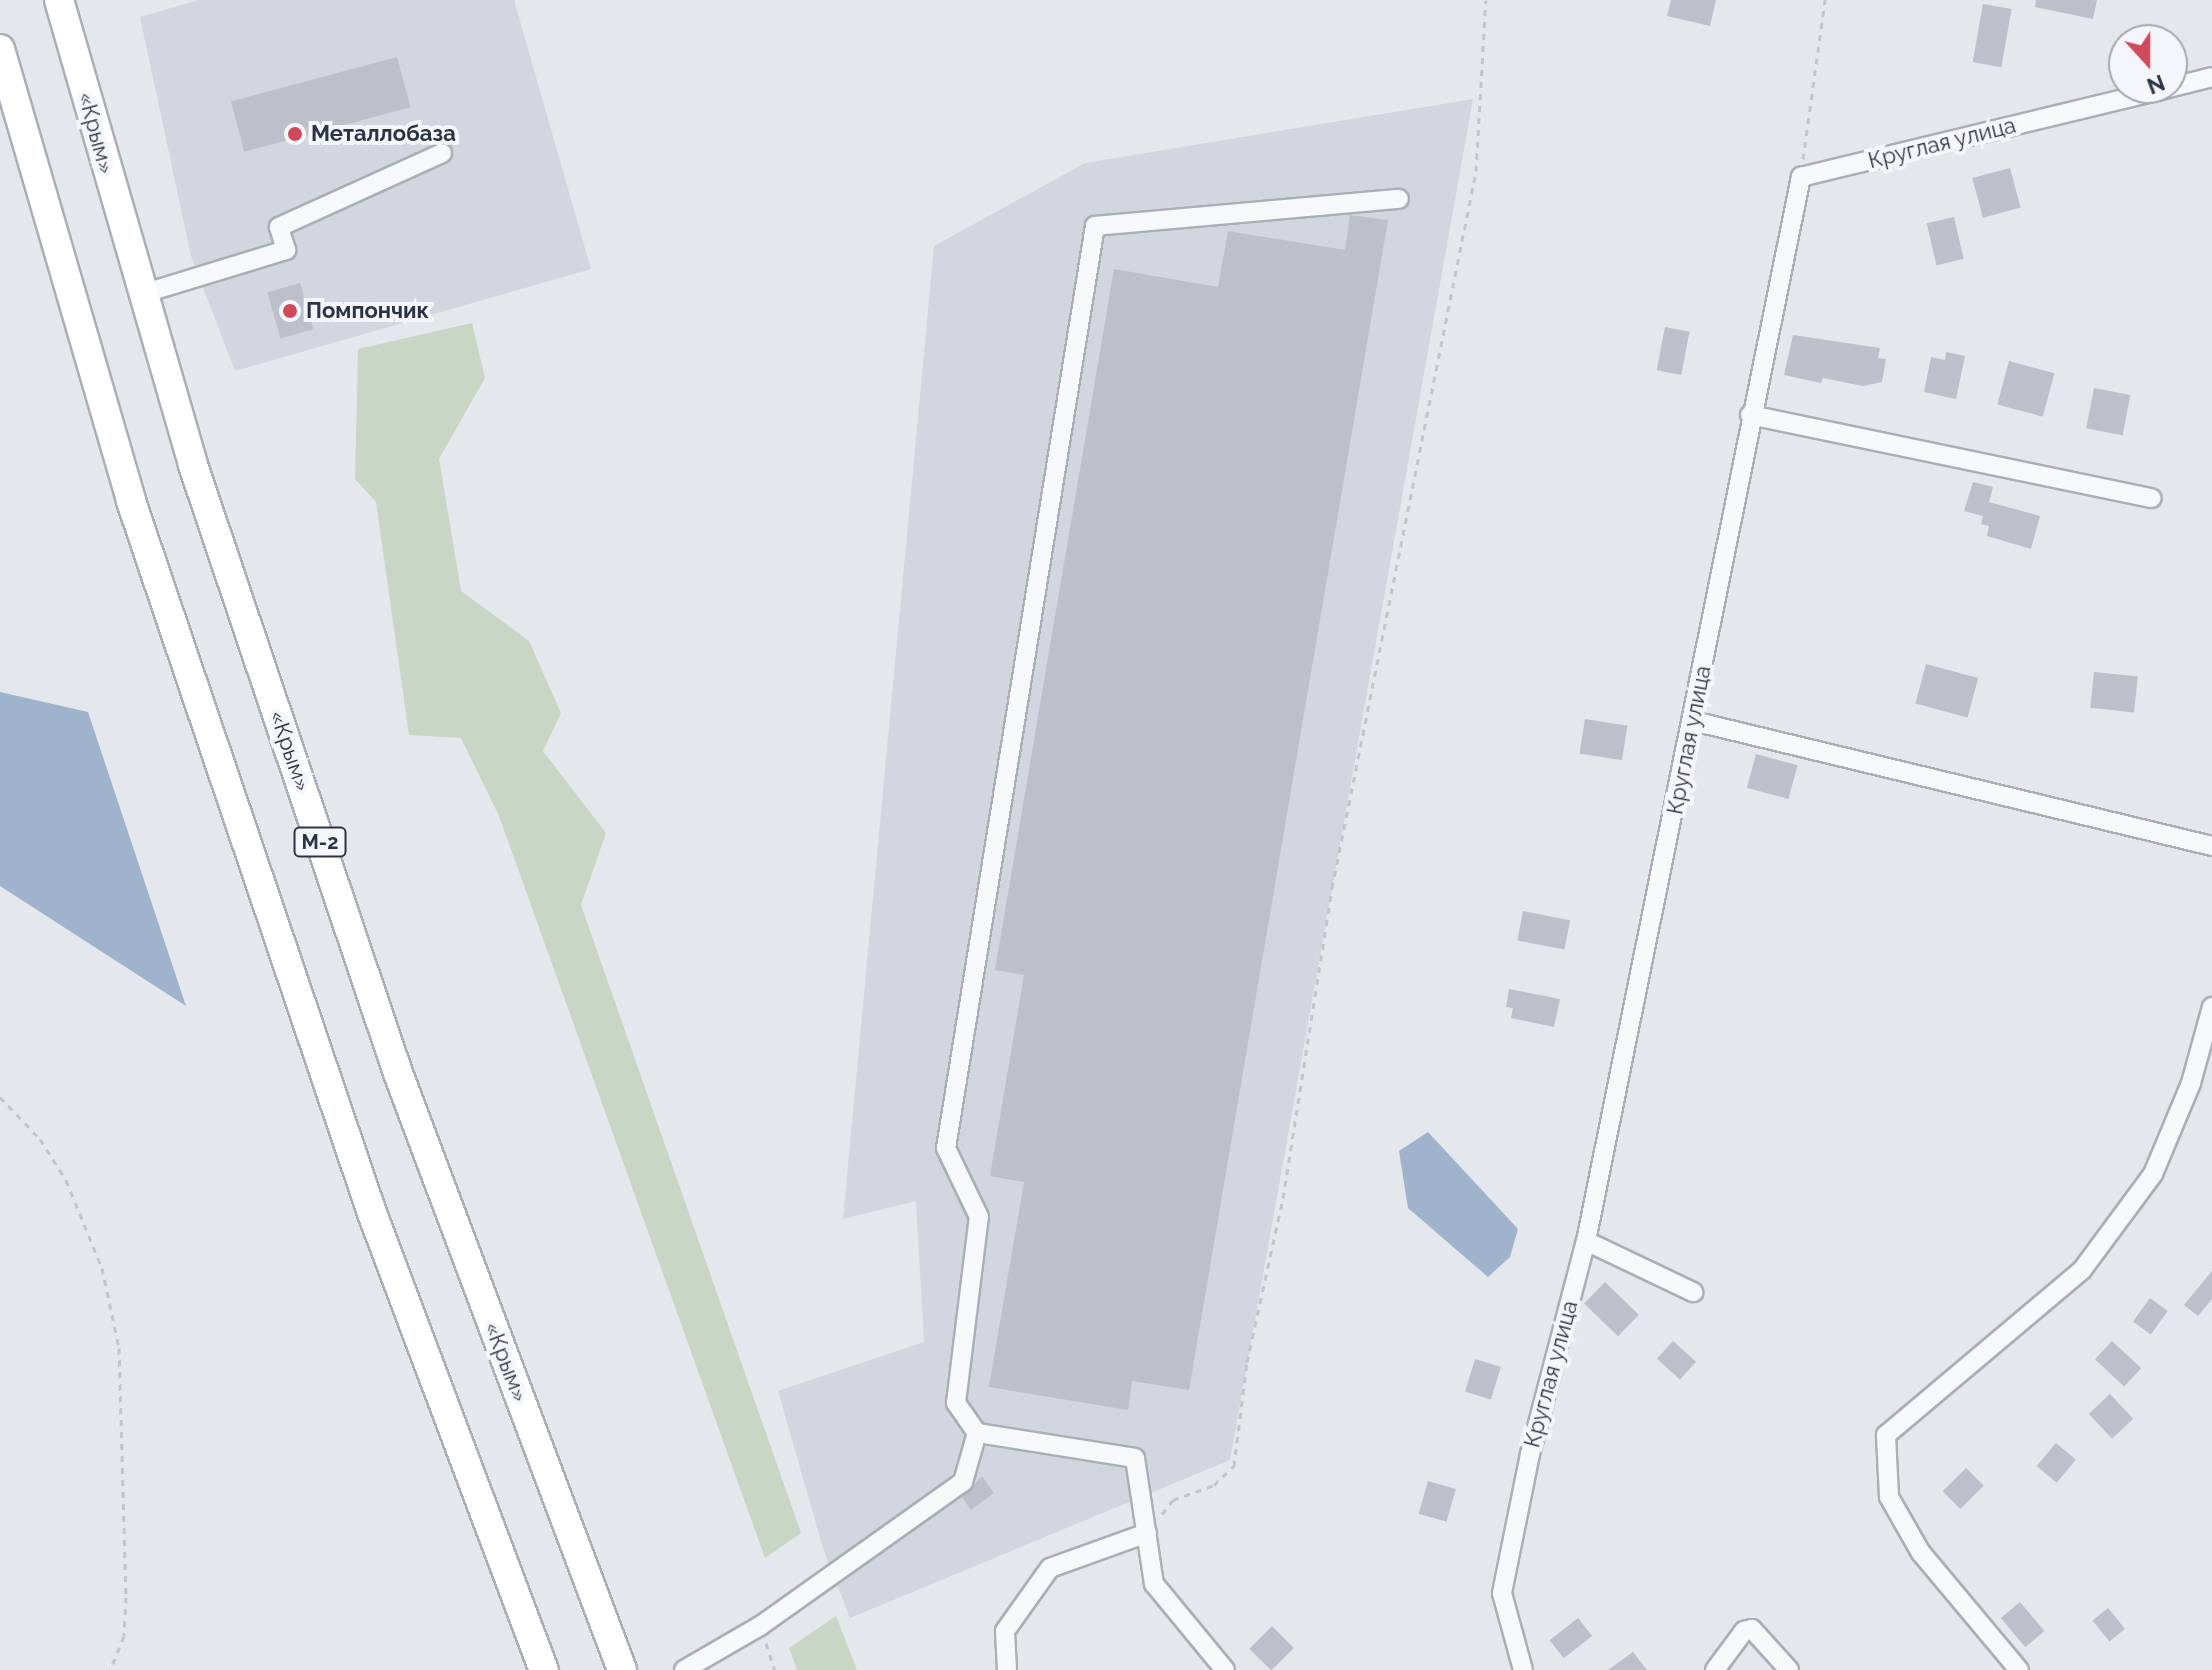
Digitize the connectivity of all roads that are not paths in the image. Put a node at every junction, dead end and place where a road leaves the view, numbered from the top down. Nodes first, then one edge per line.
1 (59, 0) edge
2 (0, 49) edge
3 (2212, 77) edge
4 (2188, 83) edge
5 (2108, 103) edge
6 (442, 153) dead end
7 (1399, 199) dead end
8 (142, 294) junction
9 (1750, 415) junction
10 (2152, 498) dead end
11 (1693, 721) junction
12 (2212, 846) edge
13 (2212, 1007) edge
14 (1586, 1241) junction
15 (1693, 1292) dead end
16 (977, 1433) junction
17 (1147, 1533) junction
18 (544, 1670) edge
19 (622, 1670) edge
20 (684, 1670) edge
21 (1007, 1670) edge
22 (1225, 1670) edge
23 (1523, 1670) edge
24 (1715, 1670) edge
25 (1789, 1670) edge
26 (2019, 1670) edge

1 - 8 highway, «Крым» / М-2
2 - 18 highway
3 - 4 street, Круглая улица
5 - 9 street, Круглая улица
6 - 8 street
7 - 16 street
8 - 19 highway, «Крым» / М-2
9 - 10 street
9 - 11 street, Круглая улица
11 - 12 street
11 - 14 street, Круглая улица
13 - 26 street
14 - 15 street
14 - 23 street, Круглая улица
16 - 17 street
16 - 20 street
17 - 21 street
17 - 22 street
24 - 25 street

